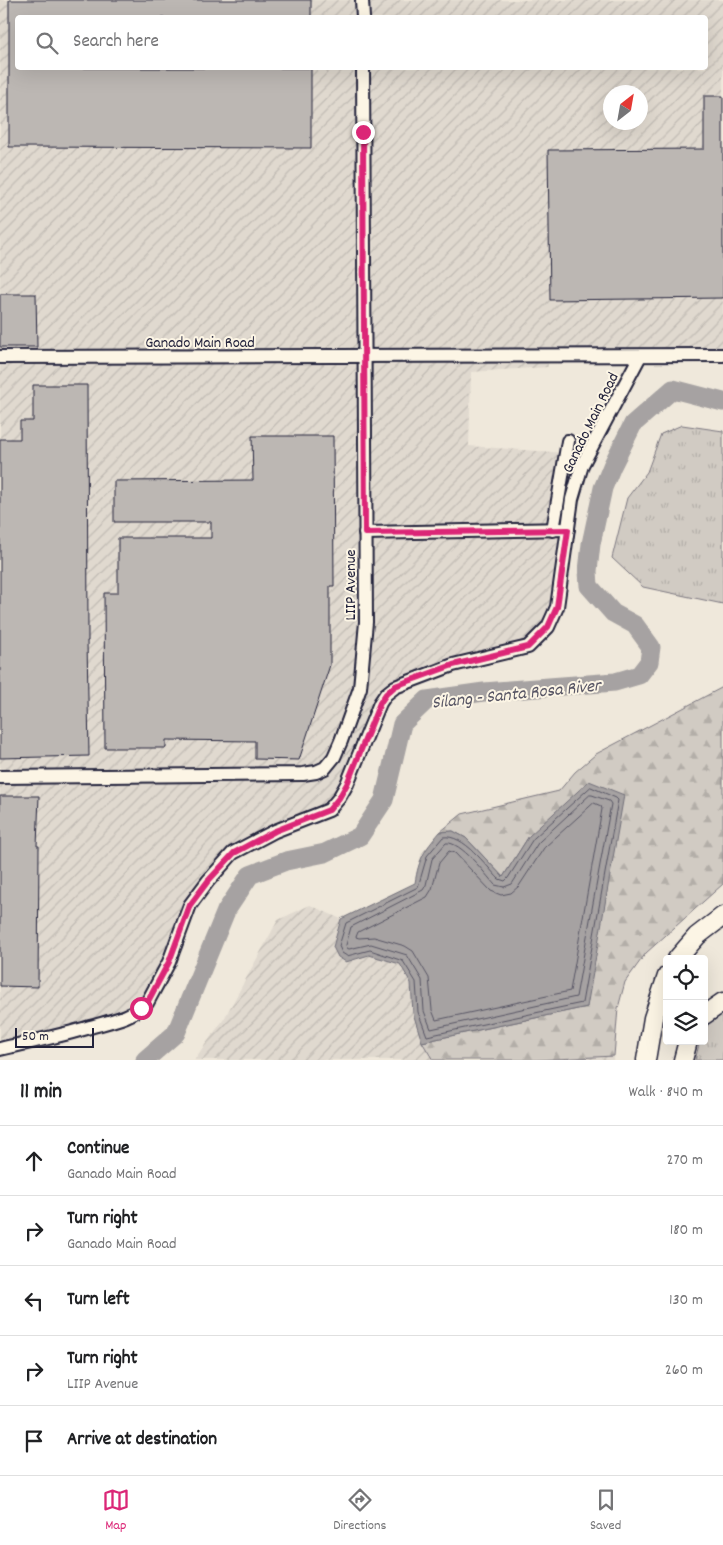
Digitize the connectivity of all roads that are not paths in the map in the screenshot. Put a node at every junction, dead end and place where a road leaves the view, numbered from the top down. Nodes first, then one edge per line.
1 (362, 0) edge
2 (362, 15) edge
3 (363, 70) edge
4 (640, 356) junction
5 (723, 356) edge
6 (364, 357) junction
7 (0, 358) edge
8 (568, 441) dead end
9 (553, 530) junction
10 (568, 530) junction
11 (365, 533) junction
12 (0, 777) edge
13 (723, 916) edge
14 (680, 955) edge
15 (663, 988) edge
16 (723, 1002) edge
17 (708, 1012) edge
18 (687, 1045) edge
19 (0, 1049) edge
20 (646, 1060) edge
21 (683, 1060) edge

1 - 2 street
3 - 6 street, LIIP Avenue
4 - 5 street, Ganado Main Road
4 - 6 street, Ganado Main Road
4 - 10 street, Ganado Main Road
6 - 7 street, Ganado Main Road
6 - 11 street, LIIP Avenue
8 - 9 street
9 - 10 street
9 - 11 street
10 - 19 street, Ganado Main Road
11 - 12 street, LIIP Avenue
13 - 14 highway
15 - 20 highway
16 - 17 highway
18 - 21 highway

